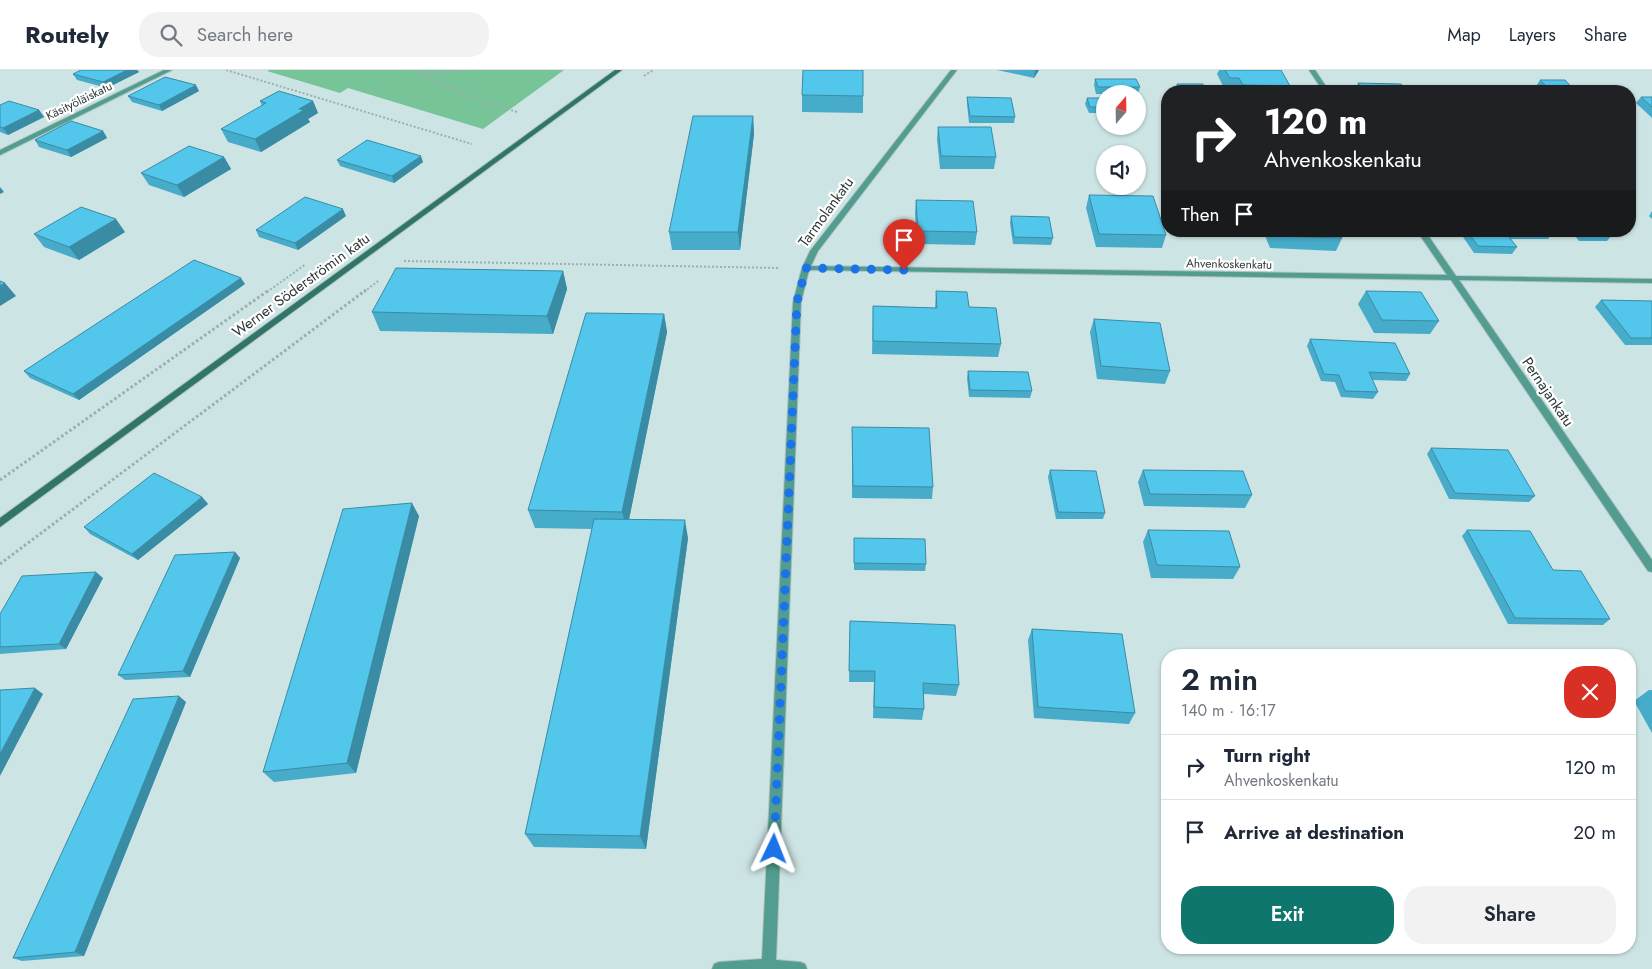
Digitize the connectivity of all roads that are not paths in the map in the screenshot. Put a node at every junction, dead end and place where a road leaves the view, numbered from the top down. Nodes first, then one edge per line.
1 (169, 70) edge
2 (619, 70) edge
3 (954, 70) edge
4 (1312, 70) edge
5 (1322, 85) edge
6 (0, 153) edge
7 (1425, 237) edge
8 (806, 268) junction
9 (1453, 278) junction
10 (1652, 281) edge
11 (0, 523) edge
12 (1652, 568) edge
13 (769, 967) edge
14 (719, 969) edge
15 (800, 969) edge

1 - 6 street, Käsityöläiskatu
2 - 11 street, Werner Söderströmin katu
3 - 8 street, Tarmolankatu
4 - 5 street
7 - 9 street, Pernajankatu
8 - 9 street, Ahvenkoskenkatu
8 - 13 street, Tarmolankatu
9 - 10 street, Ahvenkoskenkatu
9 - 12 street, Pernajankatu
13 - 14 street
13 - 15 street

